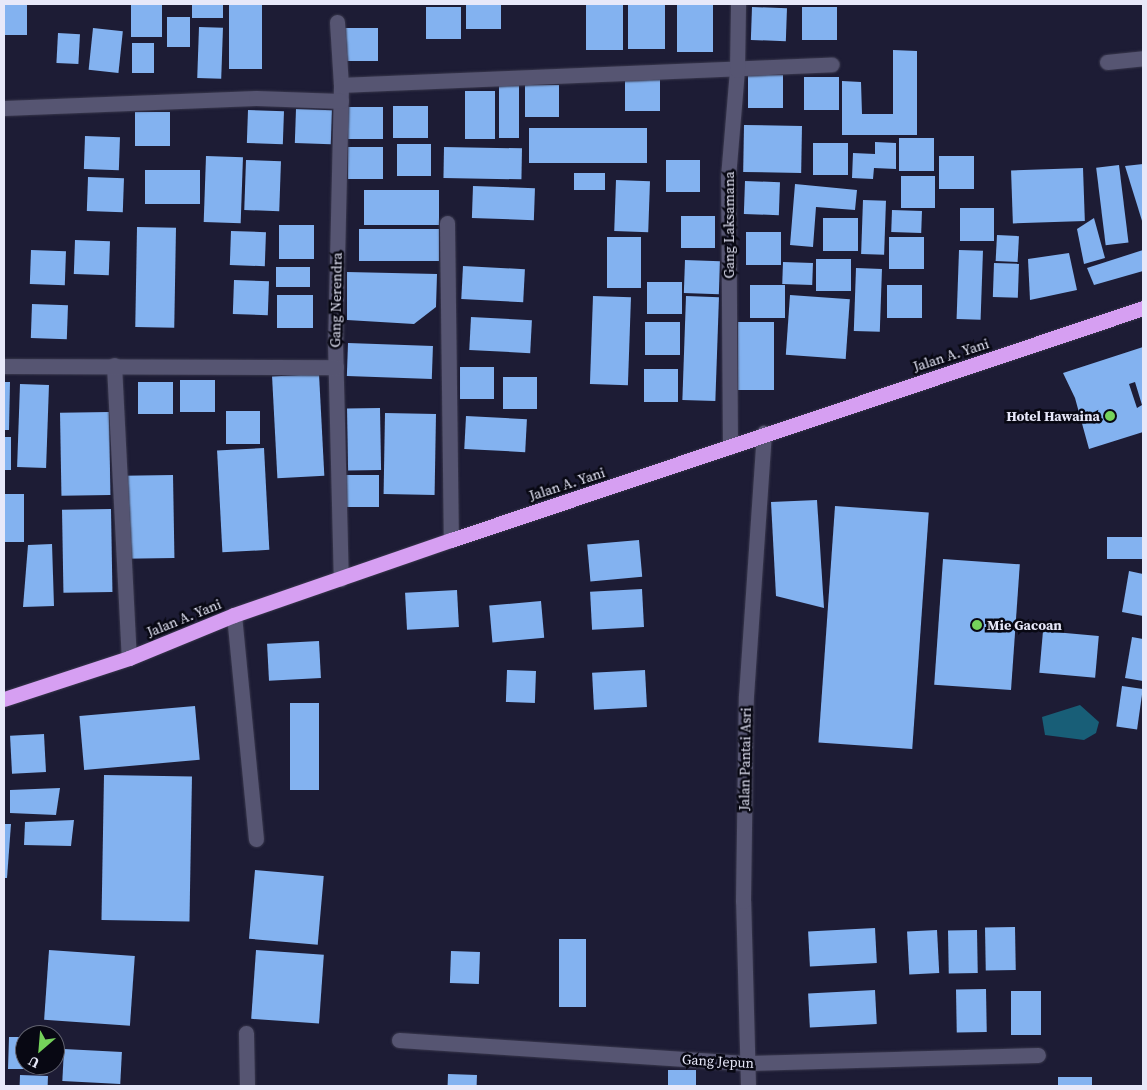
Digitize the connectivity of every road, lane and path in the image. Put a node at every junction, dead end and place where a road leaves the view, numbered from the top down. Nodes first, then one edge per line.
1 (738, 4) edge
2 (337, 22) dead end
3 (1143, 58) edge
4 (1107, 62) dead end
5 (832, 64) dead end
6 (737, 70) junction
7 (341, 85) junction
8 (340, 101) junction
9 (4, 108) edge
10 (447, 222) dead end
11 (1143, 308) edge
12 (114, 365) junction
13 (4, 366) edge
14 (336, 367) junction
15 (764, 433) junction
16 (730, 448) junction
17 (451, 540) junction
18 (342, 578) junction
19 (234, 615) junction
20 (128, 658) junction
21 (4, 699) edge
22 (256, 840) dead end
23 (246, 1033) dead end
24 (399, 1040) dead end
25 (1038, 1055) dead end
26 (748, 1063) junction
27 (247, 1086) edge
28 (748, 1086) edge

1 - 6 street, Gang Laksamana
2 - 7 street, Gang Nerendra
3 - 4 street
5 - 6 street
6 - 7 street
6 - 16 street, Gang Laksamana
7 - 8 street, Gang Nerendra
8 - 9 street
8 - 14 street, Gang Nerendra
10 - 17 street
11 - 15 highway, Jalan A. Yani
12 - 13 street
12 - 14 street
12 - 20 street
14 - 18 street, Gang Nerendra
15 - 16 highway, Jalan A. Yani
15 - 26 street, Jalan Pantai Asri
16 - 17 highway, Jalan A. Yani
17 - 18 highway, Jalan A. Yani
18 - 19 highway, Jalan A. Yani
19 - 20 highway, Jalan A. Yani
19 - 22 street
20 - 21 highway, Jalan A. Yani
23 - 27 street
24 - 26 street, Gang Jepun
25 - 26 street, Gang Jepun
26 - 28 street, Jalan Pantai Asri

